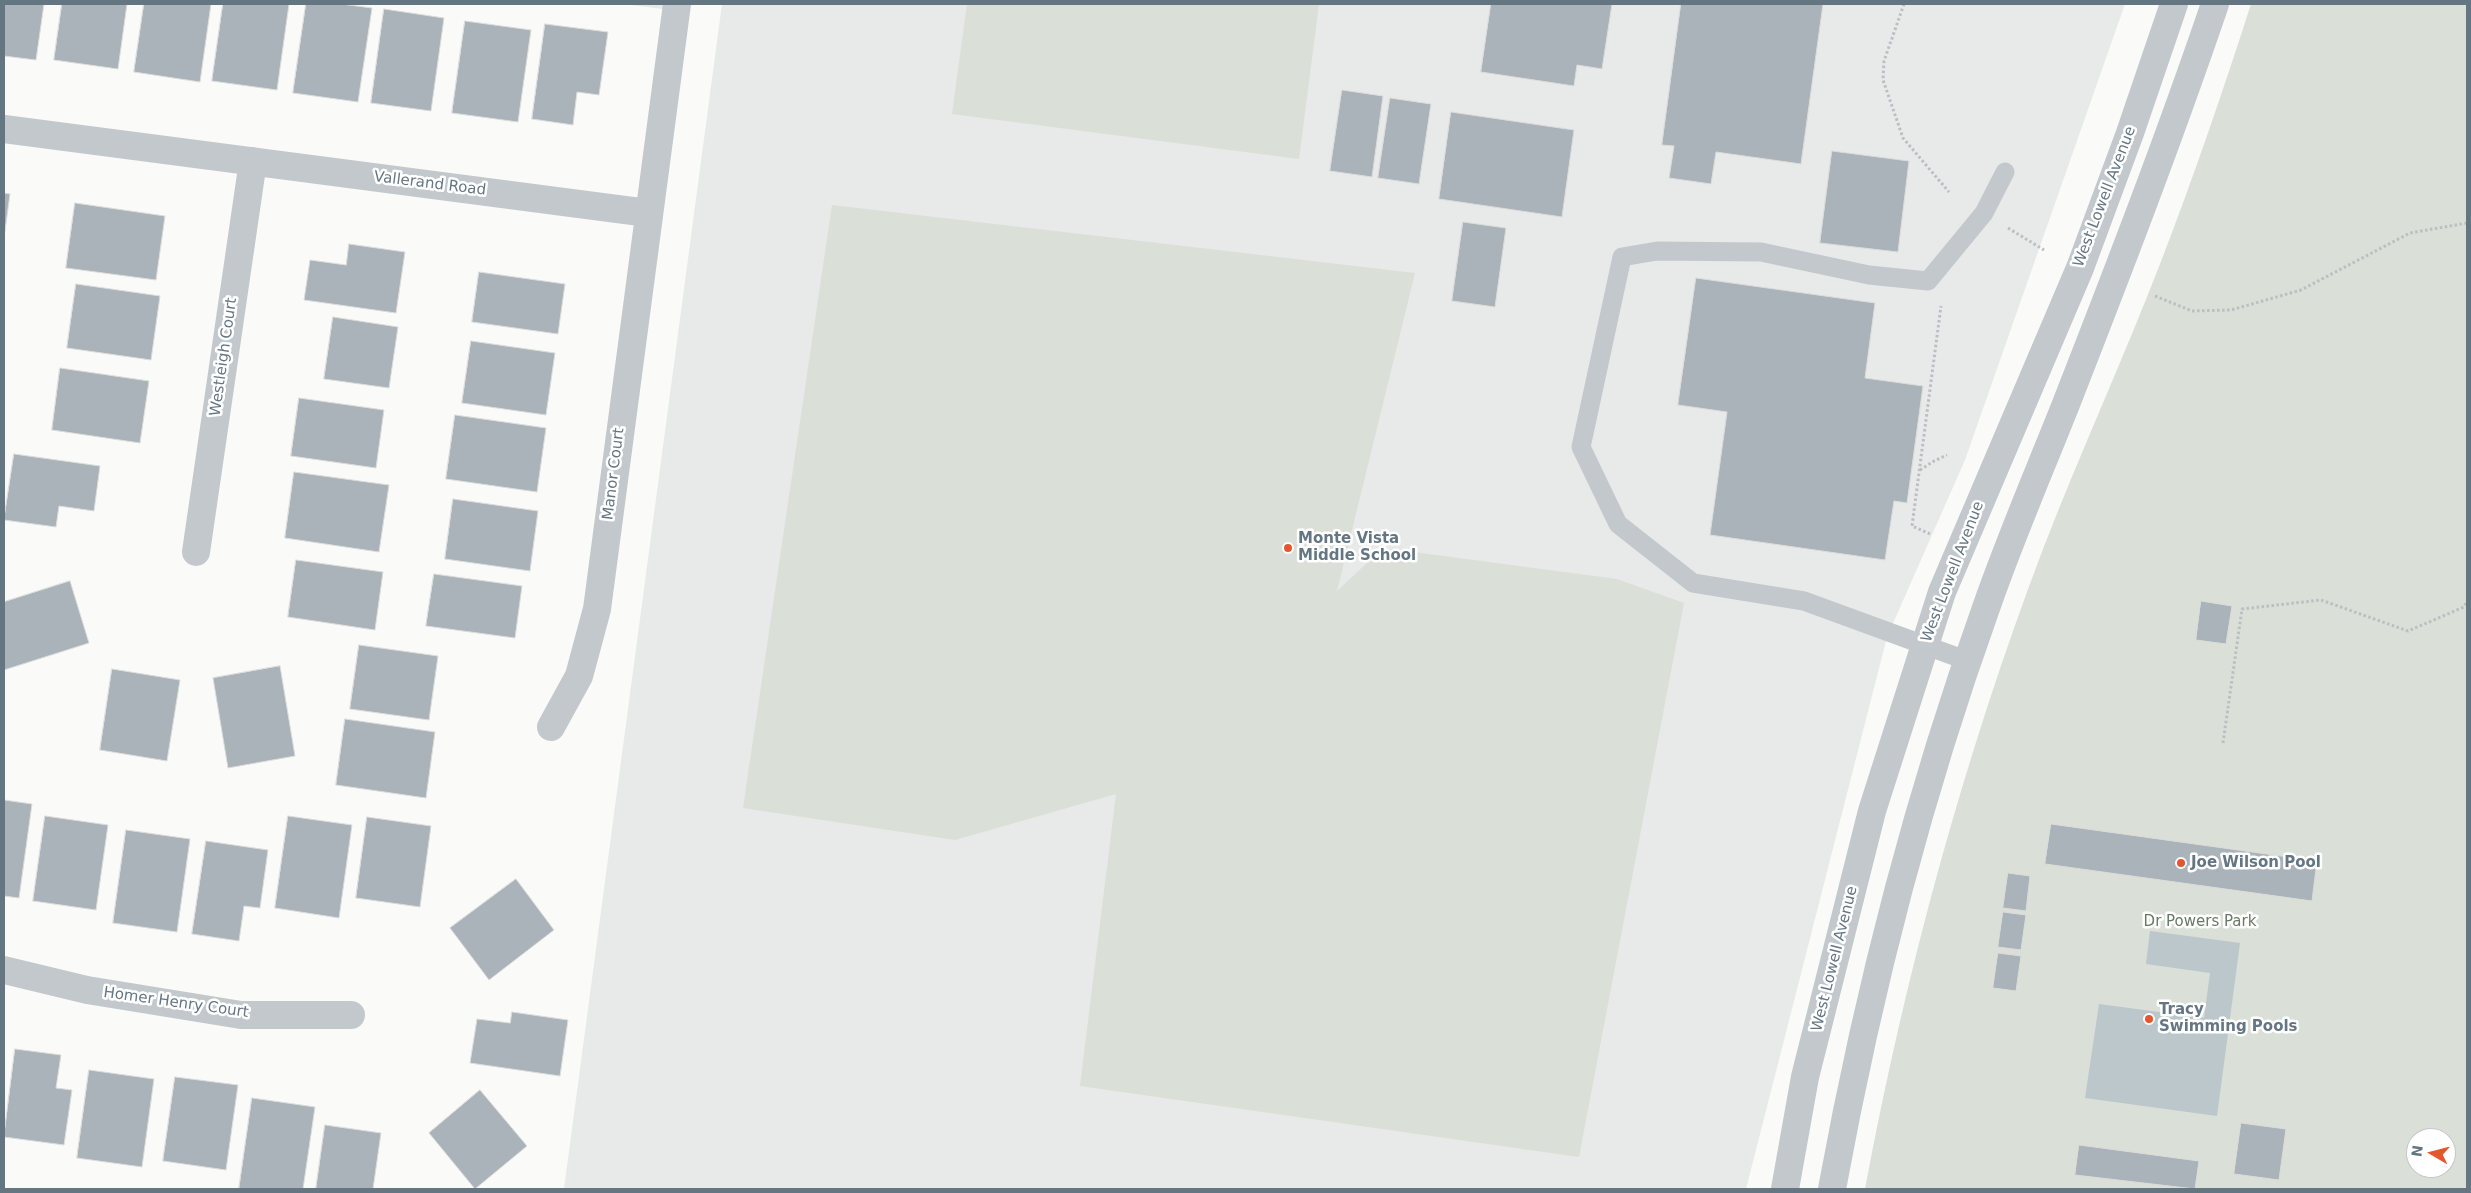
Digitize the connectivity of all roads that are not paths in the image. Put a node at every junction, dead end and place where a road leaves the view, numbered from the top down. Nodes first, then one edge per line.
1 (677, 4) edge
2 (2174, 4) edge
3 (2215, 4) edge
4 (4, 129) edge
5 (253, 161) junction
6 (2005, 172) dead end
7 (648, 212) junction
8 (196, 552) dead end
9 (1926, 644) junction
10 (1968, 661) junction
11 (551, 727) dead end
12 (4, 970) edge
13 (351, 1015) dead end
14 (1785, 1189) edge
15 (1832, 1189) edge

1 - 7 street
2 - 9 street, West Lowell Avenue
3 - 10 street
4 - 5 street, Vallerand Road
5 - 7 street, Vallerand Road
5 - 8 street, Westleigh Court
6 - 9 lane
7 - 11 street, Manor Court
9 - 10 lane
9 - 14 street, West Lowell Avenue
10 - 15 street
12 - 13 street, Homer Henry Court

